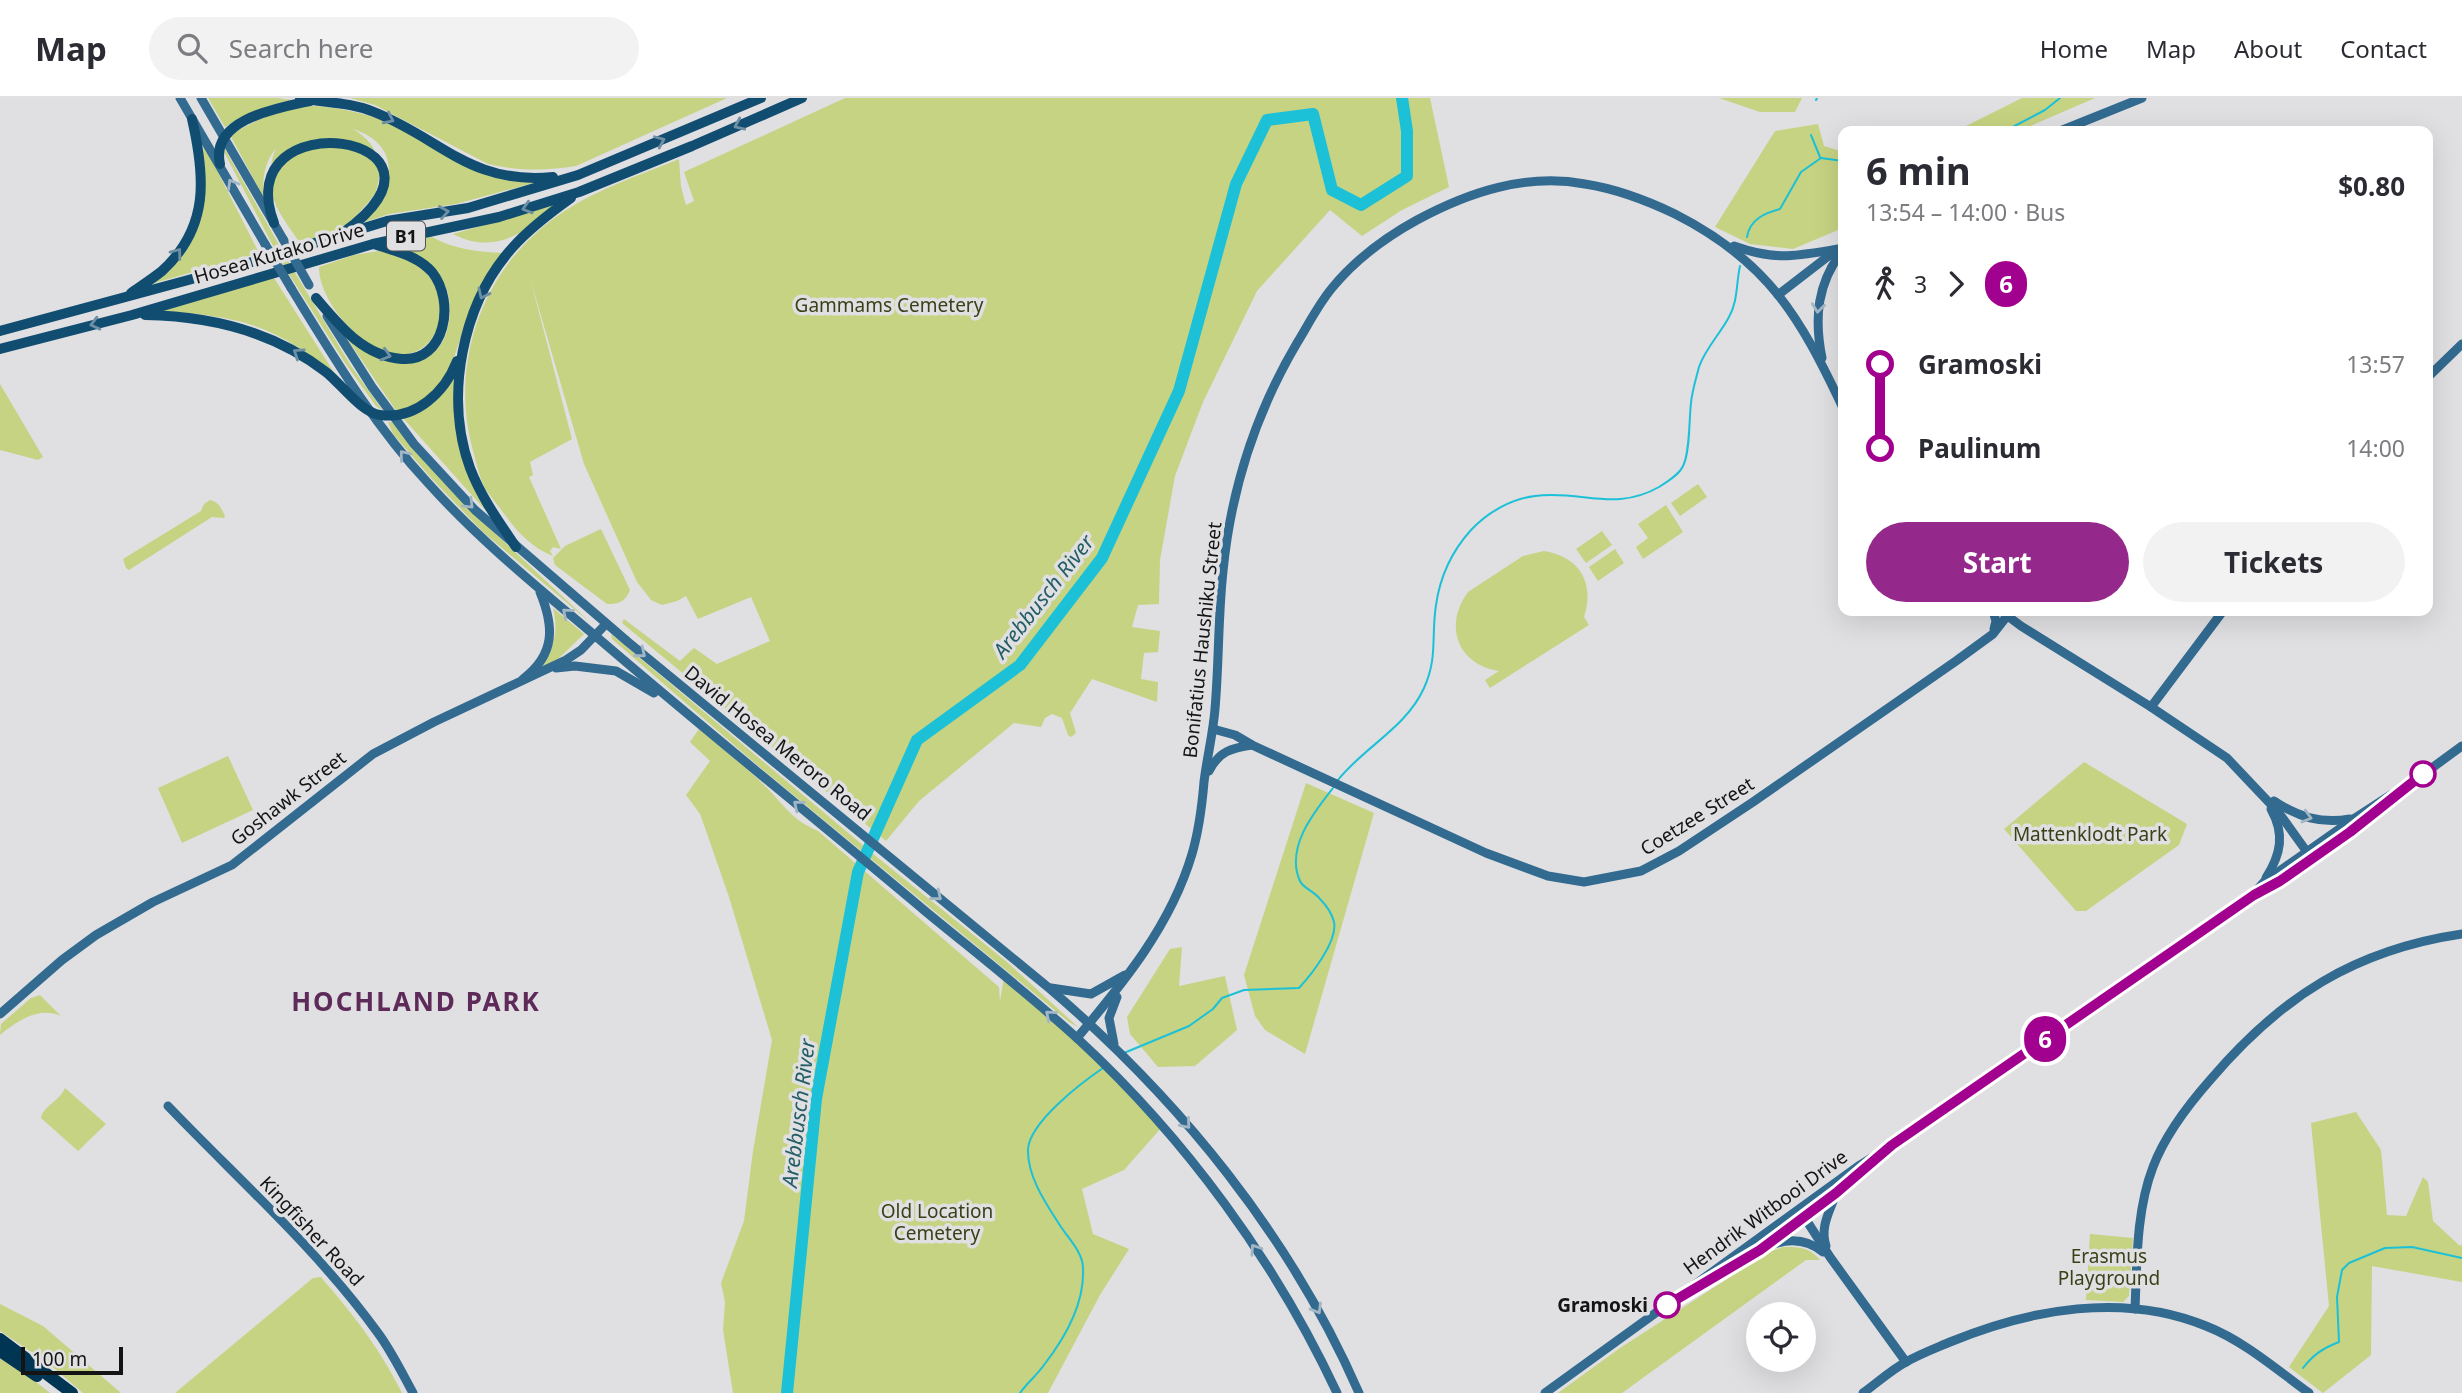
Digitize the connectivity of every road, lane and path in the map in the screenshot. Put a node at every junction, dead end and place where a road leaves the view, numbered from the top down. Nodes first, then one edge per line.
1 (180, 98) edge
2 (201, 98) edge
3 (300, 98) edge
4 (761, 98) edge
5 (802, 98) edge
6 (2142, 98) edge
7 (312, 100) junction
8 (192, 119) junction
9 (2072, 126) edge
10 (223, 137) junction
11 (377, 146) dead end
12 (270, 157) dead end
13 (220, 164) junction
14 (578, 175) junction
15 (579, 192) junction
16 (274, 223) junction
17 (333, 239) junction
18 (373, 244) junction
19 (1726, 244) junction
20 (1838, 250) edge
21 (1838, 252) edge
22 (1838, 256) edge
23 (126, 297) junction
24 (1780, 297) junction
25 (316, 298) junction
26 (132, 315) junction
27 (0, 331) edge
28 (466, 340) junction
29 (2462, 344) edge
30 (0, 349) edge
31 (1825, 371) junction
32 (2433, 372) edge
33 (1838, 398) edge
34 (369, 412) junction
35 (393, 415) junction
36 (516, 547) junction
37 (538, 589) junction
38 (1994, 616) edge
39 (2002, 616) edge
40 (2008, 616) edge
41 (2219, 616) edge
42 (606, 624) junction
43 (2021, 626) junction
44 (1993, 634) junction
45 (595, 636) junction
46 (550, 668) junction
47 (510, 688) junction
48 (2151, 707) junction
49 (678, 708) junction
50 (1215, 708) junction
51 (1213, 729) junction
52 (1235, 735) junction
53 (1252, 745) junction
54 (2462, 746) edge
55 (1204, 781) junction
56 (2403, 789) junction
57 (2264, 795) junction
58 (2355, 818) junction
59 (2310, 856) junction
60 (2264, 882) junction
61 (2254, 895) junction
62 (2462, 934) edge
63 (1135, 966) junction
64 (1124, 983) junction
65 (1049, 988) junction
66 (0, 1014) edge
67 (1090, 1023) junction
68 (1077, 1038) junction
69 (1117, 1048) junction
70 (168, 1106) dead end
71 (1892, 1145) junction
72 (1836, 1193) junction
73 (1802, 1214) junction
74 (1760, 1250) junction
75 (1830, 1257) junction
76 (2135, 1309) junction
77 (1659, 1310) junction
78 (0, 1339) edge
79 (0, 1352) edge
80 (1906, 1362) junction
81 (60, 1393) edge
82 (72, 1393) edge
83 (413, 1393) edge
84 (1337, 1393) edge
85 (1359, 1393) edge
86 (1545, 1393) edge
87 (1863, 1393) edge
88 (2309, 1393) edge

1 - 8 main road, David Hosea Meroro Road
2 - 10 main road, David Hosea Meroro Road
3 - 7 main road
14 -> 4 main road, Hosea Kutako Drive / B1
5 -> 15 main road, Hosea Kutako Drive / B1
6 - 9 main road
7 - 10 main road
7 -> 14 main road
8 - 13 main road, David Hosea Meroro Road
23 -> 8 main road
10 - 13 main road
10 - 16 main road, David Hosea Meroro Road
11 - 17 main road
12 - 16 main road
34 -> 13 main road, David Hosea Meroro Road, bridge
17 -> 14 main road, Hosea Kutako Drive / B1
15 -> 18 main road, Hosea Kutako Drive / B1
15 -> 28 main road
16 - 25 main road, David Hosea Meroro Road, bridge
17 - 23 main road, Hosea Kutako Drive / B1
25 -> 18 main road
18 - 26 main road, Hosea Kutako Drive / B1
19 - 20 main road
19 - 24 main road, Bonifatius Haushiku Street
19 - 50 main road, Bonifatius Haushiku Street
21 - 24 main road
22 -> 31 main road
23 - 27 main road, Hosea Kutako Drive / B1
24 - 31 main road, Bonifatius Haushiku Street
25 - 35 main road, David Hosea Meroro Road
26 -> 30 main road, Hosea Kutako Drive / B1
34 -> 26 main road
28 - 35 main road
28 - 36 main road
29 - 32 main road
31 - 33 main road, Bonifatius Haushiku Street
34 - 35 main road
37 -> 34 main road, David Hosea Meroro Road
35 -> 36 main road, David Hosea Meroro Road
36 - 42 main road, David Hosea Meroro Road
45 -> 37 main road, David Hosea Meroro Road
37 - 47 main road
38 - 44 main road
39 - 44 main road, Coetzee Street
40 - 43 main road
41 - 48 main road
42 - 45 main road, Goshawk Street
42 -> 65 main road, David Hosea Meroro Road
43 - 44 main road
43 - 48 main road
44 - 53 main road, Coetzee Street
45 - 46 main road, Goshawk Street
45 - 49 main road, David Hosea Meroro Road
46 - 47 main road, Goshawk Street
46 - 49 main road
47 - 66 main road, Goshawk Street
48 - 57 main road
68 -> 49 main road, David Hosea Meroro Road
50 - 51 main road, Bonifatius Haushiku Street
50 - 52 main road
51 - 52 main road, Coetzee Street
51 - 55 main road, Bonifatius Haushiku Street
52 - 53 main road, Coetzee Street
53 - 55 main road
54 - 56 main road, Hendrik Witbooi Drive
55 - 63 main road, Bonifatius Haushiku Street
56 - 58 main road, Hendrik Witbooi Drive
56 - 59 main road, Hendrik Witbooi Drive
57 -> 58 main road
57 - 59 main road
57 - 60 main road
58 - 59 main road, Hendrik Witbooi Drive
59 - 60 main road, Hendrik Witbooi Drive
59 - 61 main road, Hendrik Witbooi Drive
60 - 61 main road, Hendrik Witbooi Drive
61 - 71 main road, Hendrik Witbooi Drive
62 - 76 main road
63 - 64 main road, Bonifatius Haushiku Street
63 - 65 main road
64 - 67 main road, Bonifatius Haushiku Street
64 - 69 main road
65 - 67 main road, David Hosea Meroro Road
67 - 68 main road, Bonifatius Haushiku Street
67 - 69 main road, David Hosea Meroro Road
84 -> 68 main road, David Hosea Meroro Road
69 -> 85 main road, David Hosea Meroro Road
70 - 83 main road, Kingfisher Road
71 - 72 main road, Hendrik Witbooi Drive
71 - 73 main road, Hendrik Witbooi Drive
72 - 73 main road, Hendrik Witbooi Drive
72 - 75 main road
73 - 74 main road, Hendrik Witbooi Drive
73 - 75 main road
73 - 77 main road, Hendrik Witbooi Drive
74 - 75 main road
74 - 77 main road, Hendrik Witbooi Drive
75 - 80 main road
76 - 80 main road
76 - 88 main road
77 - 86 main road, Hendrik Witbooi Drive
78 - 82 highway
79 - 81 highway
80 - 87 main road

